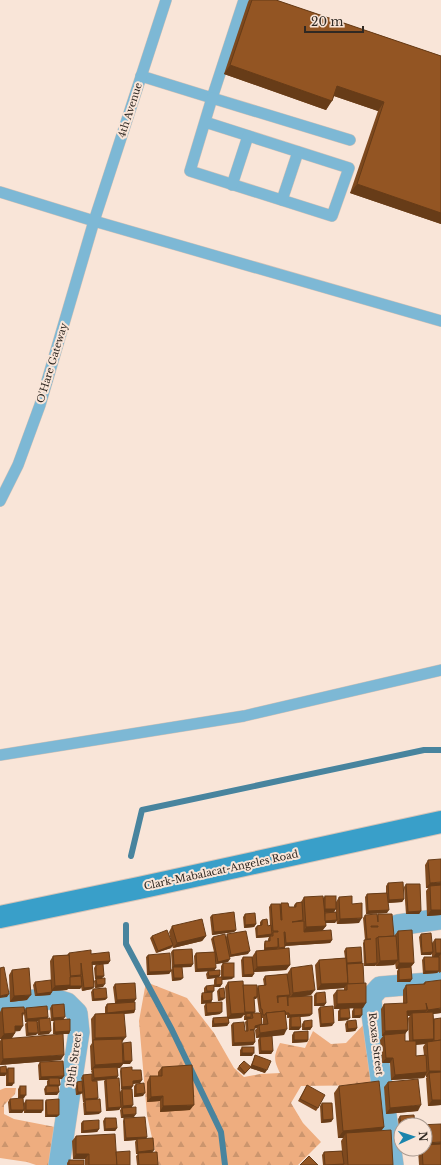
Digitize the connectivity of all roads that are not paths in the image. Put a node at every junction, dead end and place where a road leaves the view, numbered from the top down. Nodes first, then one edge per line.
1 (166, 0) edge
2 (244, 0) edge
3 (141, 76) junction
4 (212, 98) junction
5 (205, 122) junction
6 (248, 136) junction
7 (350, 140) dead end
8 (298, 152) junction
9 (232, 185) junction
10 (0, 192) edge
11 (282, 200) junction
12 (94, 221) junction
13 (441, 321) edge
14 (0, 501) edge
15 (441, 670) edge
16 (0, 755) edge
17 (441, 822) edge
18 (0, 917) edge
19 (441, 919) edge
20 (398, 925) dead end
21 (441, 982) edge
22 (0, 1002) edge
23 (59, 1165) edge
24 (393, 1165) edge

1 - 3 lane, 4th Avenue
2 - 4 lane
3 - 4 lane
3 - 12 lane, 4th Avenue
4 - 5 lane
4 - 7 lane
5 - 6 lane
5 - 9 lane
6 - 8 lane
6 - 9 lane
8 - 11 lane
8 - 11 lane
9 - 11 lane
10 - 12 lane
12 - 13 lane
12 - 14 lane, O'Hare Gateway
15 - 16 lane
17 - 18 main road, Clark-Mabalacat-Angeles Road
19 - 20 street
21 - 24 street, Roxas Street
22 - 23 street, 19th Street

